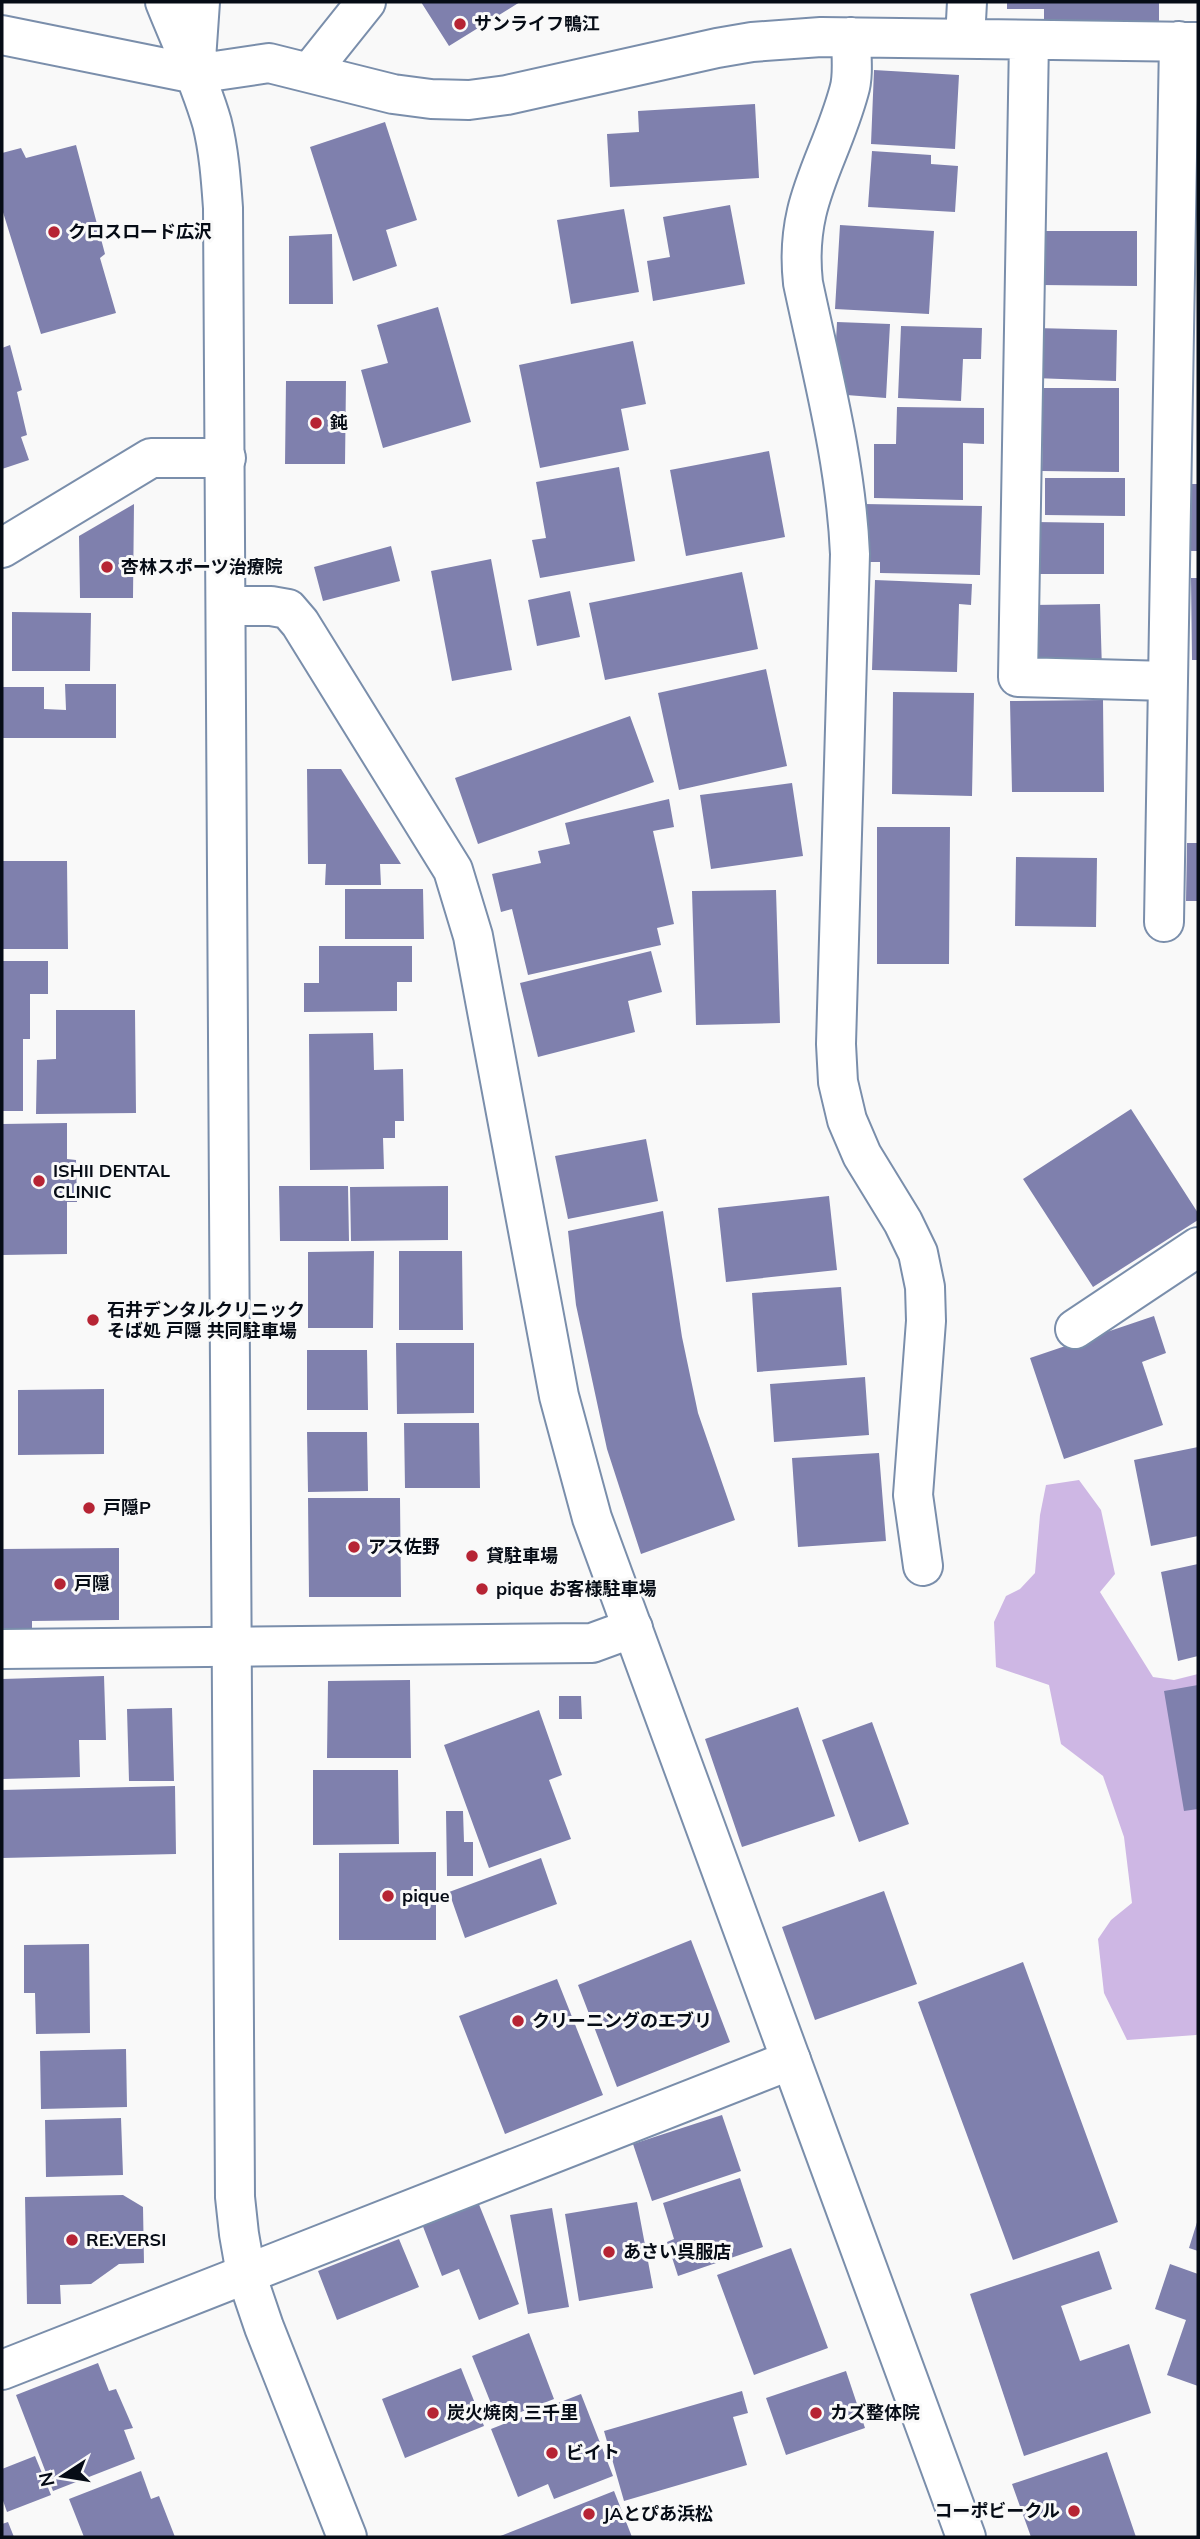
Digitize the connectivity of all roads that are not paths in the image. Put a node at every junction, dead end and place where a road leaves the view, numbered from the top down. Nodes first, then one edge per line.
1 (165, 2) edge
2 (200, 2) edge
3 (366, 2) edge
4 (966, 20) edge
5 (2, 35) edge
6 (851, 37) junction
7 (1029, 40) junction
8 (1189, 42) edge
9 (310, 72) junction
10 (195, 74) junction
11 (226, 458) junction
12 (2, 548) edge
13 (226, 606) junction
14 (1168, 681) junction
15 (1164, 922) dead end
16 (1198, 1247) edge
17 (1075, 1329) dead end
18 (923, 1566) dead end
19 (633, 1628) junction
20 (232, 1646) junction
21 (2, 1648) edge
22 (791, 2060) junction
23 (246, 2274) junction
24 (2, 2370) edge
25 (346, 2537) edge
26 (967, 2537) edge

1 - 10 street
2 - 10 street
3 - 9 street
4 - 6 street
4 - 7 street
5 - 10 street
6 - 9 street
6 - 18 street
7 - 8 street
7 - 14 street
8 - 14 street
9 - 10 street
10 - 11 street
11 - 12 street
11 - 13 street
13 - 19 street
13 - 20 street
14 - 15 street
16 - 17 street
19 - 20 street
19 - 22 street
20 - 21 street
20 - 23 street
22 - 23 street
22 - 26 street
23 - 24 street
23 - 25 street

